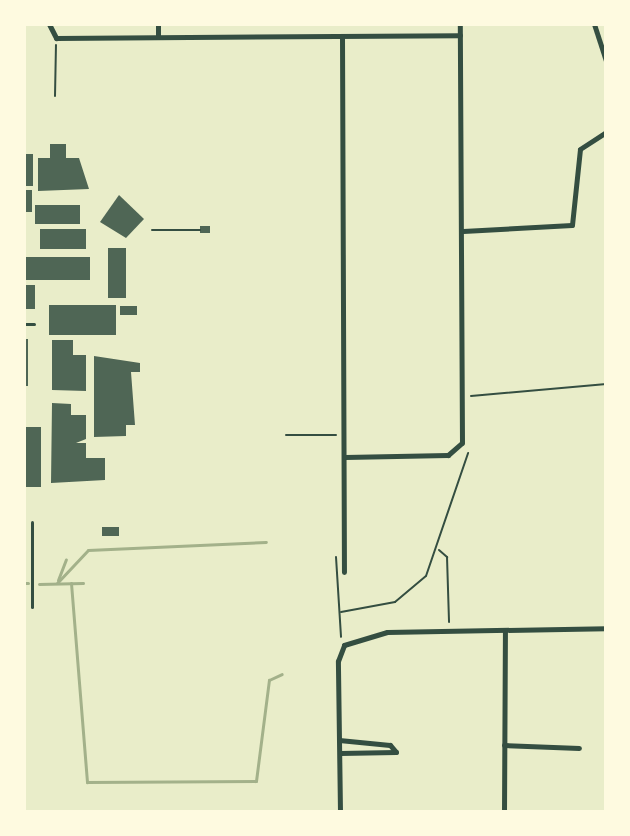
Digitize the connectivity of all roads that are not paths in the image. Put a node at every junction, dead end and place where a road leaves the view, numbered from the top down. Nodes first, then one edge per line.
1 (49, 24) edge
2 (158, 24) edge
3 (460, 24) edge
4 (594, 24) edge
5 (460, 35) junction
6 (342, 36) junction
7 (158, 37) junction
8 (606, 62) edge
9 (606, 132) edge
10 (463, 231) junction
11 (24, 324) edge
12 (34, 324) dead end
13 (345, 457) junction
14 (32, 522) dead end
15 (344, 572) dead end
16 (32, 607) dead end
17 (606, 628) edge
18 (505, 630) junction
19 (339, 740) junction
20 (504, 745) junction
21 (579, 748) dead end
22 (340, 753) junction
23 (340, 812) edge
24 (504, 812) edge

1 - 7 street
2 - 7 street
3 - 5 street
4 - 8 street
5 - 6 street
5 - 10 street
6 - 7 street
6 - 13 street
9 - 10 street
10 - 13 street
11 - 12 lane
13 - 15 street
14 - 16 lane
17 - 18 street
18 - 19 street
18 - 20 street
19 - 22 street
19 - 22 street
20 - 21 street
20 - 24 street
22 - 23 street

